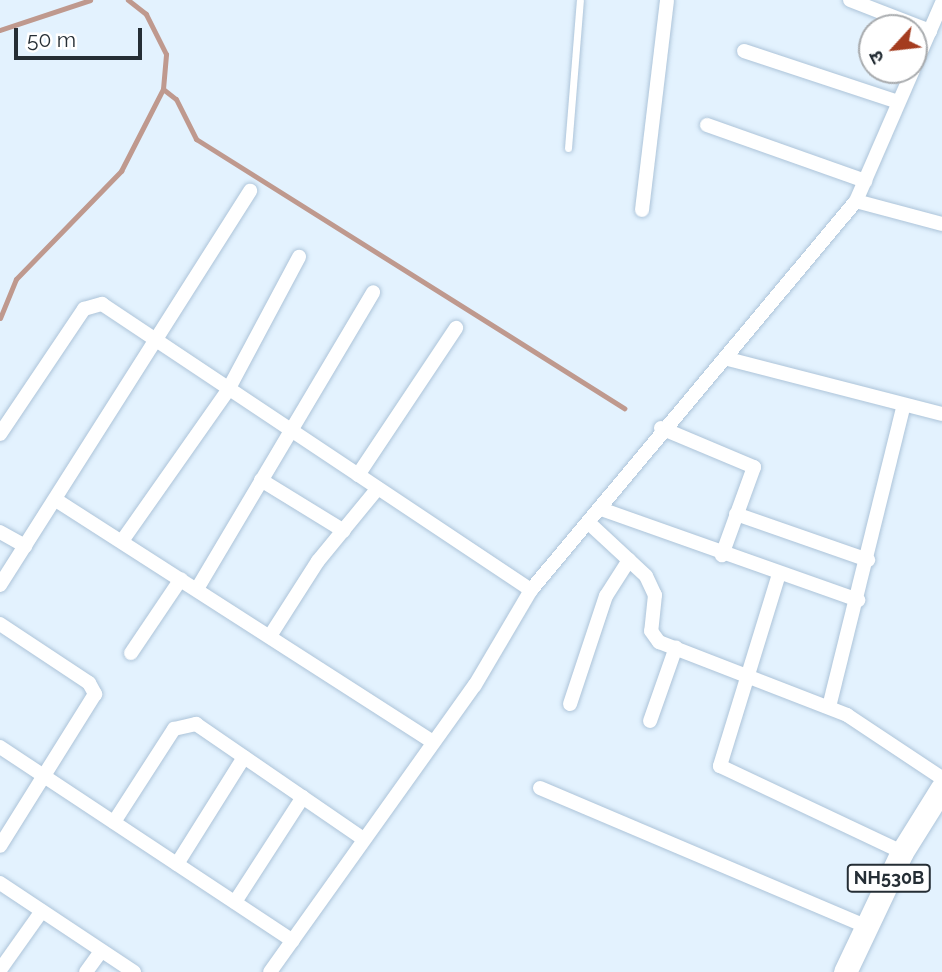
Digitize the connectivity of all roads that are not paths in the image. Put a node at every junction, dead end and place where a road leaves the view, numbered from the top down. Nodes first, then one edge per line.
1 (580, 0) edge
2 (667, 0) edge
3 (850, 0) edge
4 (942, 4) edge
5 (930, 31) junction
6 (928, 35) edge
7 (744, 51) dead end
8 (906, 84) edge
9 (898, 102) junction
10 (707, 125) dead end
11 (568, 148) dead end
12 (865, 181) junction
13 (250, 191) dead end
14 (856, 201) junction
15 (642, 210) dead end
16 (942, 224) edge
17 (299, 257) dead end
18 (373, 292) dead end
19 (456, 328) dead end
20 (151, 338) junction
21 (728, 359) junction
22 (228, 390) junction
23 (904, 405) junction
24 (942, 414) edge
25 (662, 428) junction
26 (290, 430) junction
27 (0, 434) edge
28 (358, 475) junction
29 (261, 480) junction
30 (378, 488) junction
31 (56, 500) junction
32 (601, 509) junction
33 (736, 514) junction
34 (590, 524) junction
35 (344, 531) junction
36 (0, 532) edge
37 (122, 541) junction
38 (25, 546) junction
39 (722, 555) junction
40 (629, 559) junction
41 (868, 560) junction
42 (779, 574) junction
43 (181, 579) junction
44 (0, 584) edge
45 (197, 589) junction
46 (531, 590) junction
47 (858, 600) junction
48 (0, 624) edge
49 (270, 636) junction
50 (676, 647) junction
51 (131, 653) dead end
52 (749, 674) junction
53 (570, 704) dead end
54 (829, 707) junction
55 (649, 721) dead end
56 (432, 741) junction
57 (0, 747) edge
58 (244, 757) junction
59 (44, 775) junction
60 (942, 778) edge
61 (540, 788) dead end
62 (942, 788) edge
63 (303, 797) junction
64 (114, 822) junction
65 (362, 838) junction
66 (0, 846) edge
67 (902, 852) junction
68 (177, 864) junction
69 (0, 883) edge
70 (235, 902) junction
71 (42, 911) junction
72 (865, 926) junction
73 (293, 941) junction
74 (102, 951) junction
75 (0, 970) edge
76 (86, 972) edge
77 (134, 972) edge
78 (270, 972) edge
79 (845, 972) edge

1 - 11 lane
2 - 15 street
3 - 5 street
4 - 5 street
5 - 6 street
7 - 9 street
8 - 9 street
9 - 12 street
10 - 12 street
12 - 14 street
13 - 20 street
14 - 16 street
14 - 21 street
17 - 22 street
18 - 26 street
19 - 28 street
20 - 22 street
20 - 27 street
20 - 31 street
21 - 23 street
21 - 25 street
22 - 26 street
22 - 37 street
23 - 24 street
23 - 41 street
25 - 32 street
25 - 33 street
26 - 28 street
26 - 29 street
28 - 30 street
29 - 35 street
29 - 45 street
30 - 35 street
30 - 46 street
31 - 37 street
31 - 38 street
32 - 34 street
32 - 39 street
33 - 39 street
33 - 41 street
34 - 40 street
34 - 46 street
35 - 49 street
36 - 38 street
37 - 43 street
38 - 44 street
39 - 42 street
40 - 50 street
40 - 53 street
41 - 47 street
42 - 47 street
42 - 52 street
43 - 45 street
43 - 51 street
45 - 49 street
46 - 56 street
47 - 54 street
48 - 59 street
49 - 56 street
50 - 52 street
50 - 55 street
52 - 54 street
52 - 67 street
54 - 60 street
56 - 65 street
57 - 59 street
58 - 63 street
58 - 64 street
58 - 68 street
59 - 64 street
59 - 66 street
61 - 72 street
62 - 67 highway, NH530B
63 - 65 street
63 - 70 street
64 - 68 street
65 - 73 street
67 - 72 highway, NH530B
68 - 70 street
69 - 71 street
70 - 73 street
71 - 74 street
71 - 75 street
72 - 79 highway, NH530B
73 - 78 street
74 - 76 street
74 - 77 street

